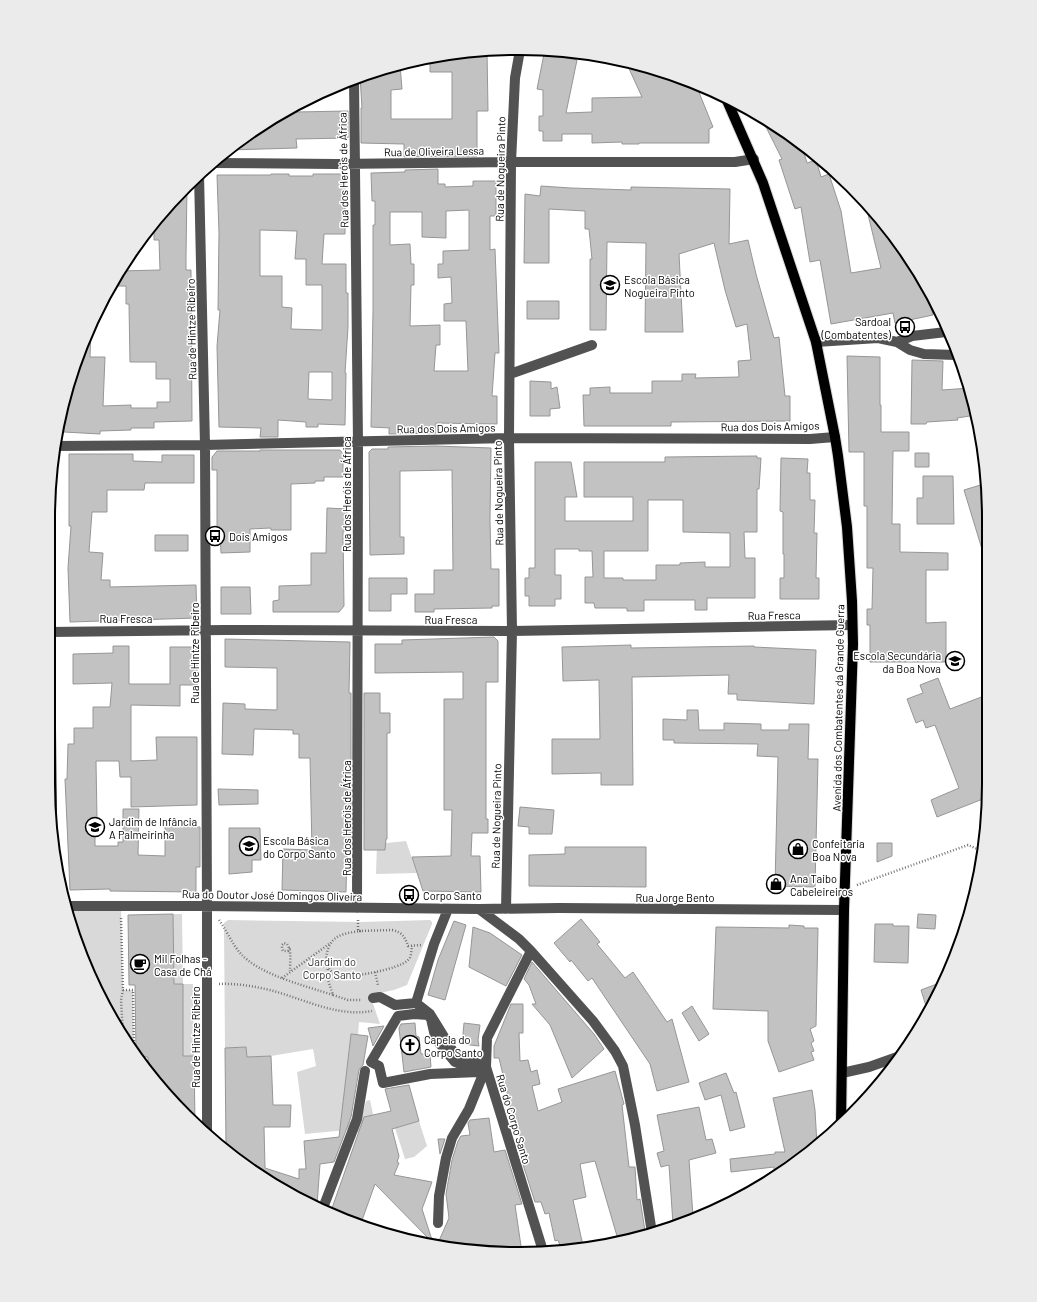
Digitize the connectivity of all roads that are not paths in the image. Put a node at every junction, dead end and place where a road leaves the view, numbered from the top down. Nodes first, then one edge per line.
1 (519, 55) edge
2 (354, 85) edge
3 (730, 106) edge
4 (754, 159) junction
5 (511, 162) junction
6 (221, 163) edge
7 (355, 163) junction
8 (199, 183) edge
9 (943, 332) edge
10 (816, 342) junction
11 (897, 342) junction
12 (592, 345) dead end
13 (952, 355) edge
14 (510, 374) junction
15 (835, 437) junction
16 (509, 438) junction
17 (358, 442) junction
18 (205, 445) junction
19 (61, 446) edge
20 (852, 626) junction
21 (206, 630) junction
22 (359, 630) junction
23 (512, 631) junction
24 (55, 632) edge
25 (72, 906) edge
26 (208, 906) junction
27 (357, 908) junction
28 (448, 909) junction
29 (506, 909) junction
30 (478, 910) junction
31 (844, 910) junction
32 (531, 951) junction
33 (373, 998) road end
34 (416, 1003) junction
35 (891, 1059) edge
36 (486, 1067) junction
37 (365, 1071) dead end
38 (842, 1073) junction
39 (383, 1083) joint
40 (841, 1116) edge
41 (207, 1126) edge
42 (324, 1204) edge
43 (438, 1223) dead end
44 (651, 1227) edge
45 (542, 1246) edge

1 - 5 street, Rua de Nogueira Pinto
2 - 7 street, Rua dos Heróis de África
3 - 4 main road, Avenida dos Combatentes da Grande Guerra
4 - 5 street, Rua de Oliveira Lessa
4 - 10 main road, Avenida dos Combatentes da Grande Guerra
5 - 7 street, Rua de Oliveira Lessa
5 - 14 street, Rua de Nogueira Pinto
6 - 7 street, Rua de Oliveira Lessa
7 - 17 street, Rua dos Heróis de África
8 - 18 street, Rua de Hintze Ribeiro
9 - 11 street
10 - 11 street
10 - 15 main road, Avenida dos Combatentes da Grande Guerra
11 - 13 street
12 - 14 street
14 - 16 street, Rua de Nogueira Pinto
15 - 16 street, Rua dos Dois Amigos
15 - 20 main road, Avenida dos Combatentes da Grande Guerra
16 - 17 street, Rua dos Dois Amigos
16 - 23 street, Rua de Nogueira Pinto
17 - 18 street, Rua dos Dois Amigos
17 - 22 street, Rua dos Heróis de África
18 - 19 street, Rua dos Dois Amigos
18 - 21 street, Rua de Hintze Ribeiro
20 - 23 street, Rua Fresca
20 - 31 main road, Avenida dos Combatentes da Grande Guerra
21 - 22 street, Rua Fresca
21 - 24 street, Rua Fresca
21 - 26 street, Rua de Hintze Ribeiro
22 - 23 street, Rua Fresca
22 - 27 street, Rua dos Heróis de África
23 - 29 street, Rua de Nogueira Pinto
25 - 26 street, Rua do Doutor José Domingos Oliveira
26 - 27 street, Rua do Doutor José Domingos Oliveira
26 - 41 street, Rua de Hintze Ribeiro
27 - 28 street, Rua do Doutor José Domingos Oliveira
28 - 30 street, Rua do Doutor José Domingos Oliveira
28 - 34 street
29 - 30 street
29 - 31 street, Rua Jorge Bento
30 - 32 street
31 - 38 main road, Avenida dos Combatentes da Grande Guerra
32 - 36 street
32 - 44 street
33 - 34 street
34 - 36 street, Rua do Corpo Santo
35 - 38 street
36 - 43 street
36 - 45 street, Rua do Corpo Santo
37 - 42 street
38 - 40 main road, Avenida dos Combatentes da Grande Guerra
39 - 39 street

